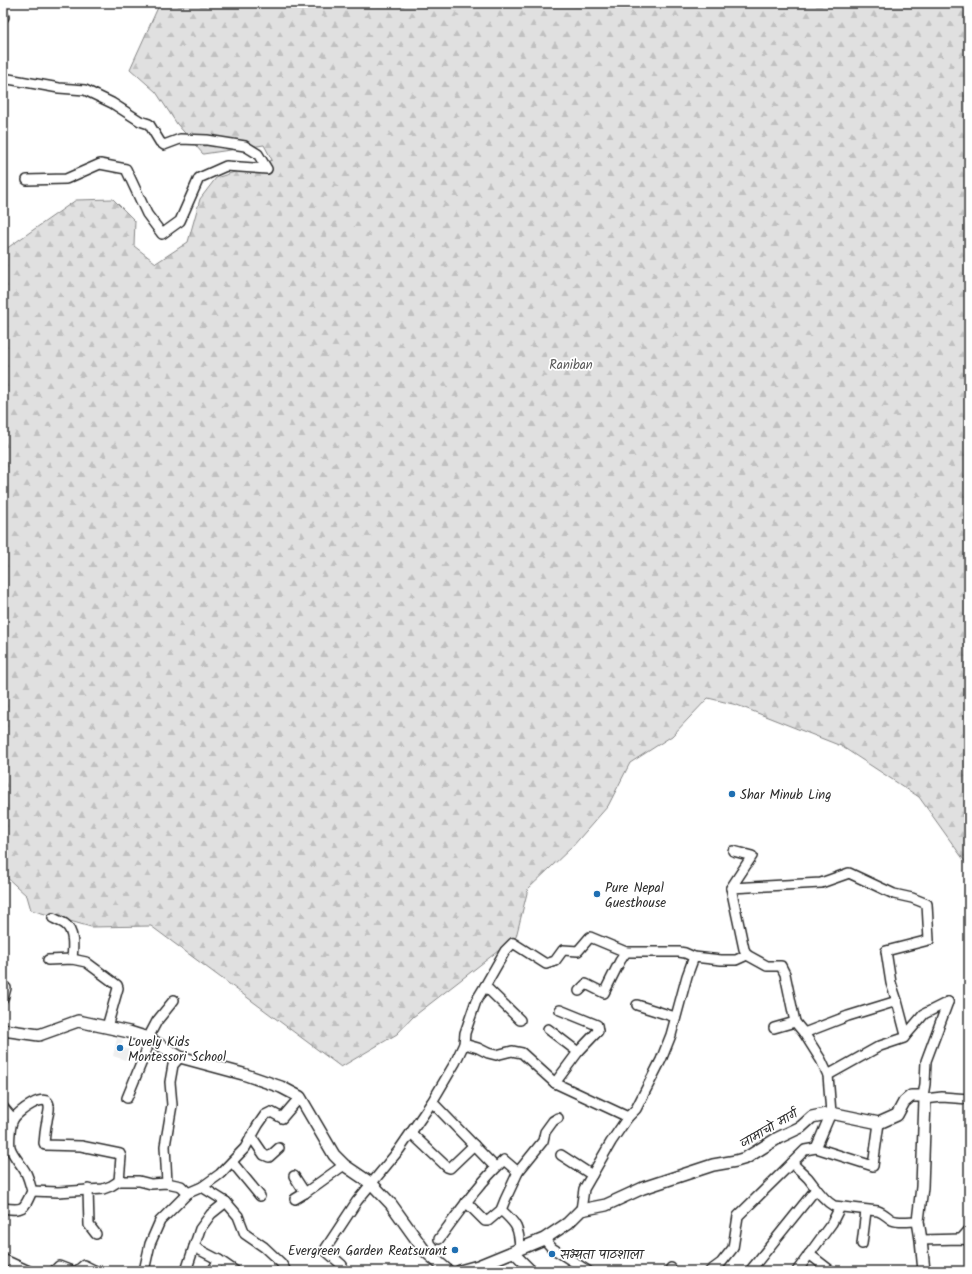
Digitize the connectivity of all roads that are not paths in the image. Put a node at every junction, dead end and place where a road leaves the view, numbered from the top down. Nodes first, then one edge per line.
1 (3, 78) edge
2 (27, 180) dead end
3 (733, 851) dead end
4 (731, 888) junction
5 (53, 918) dead end
6 (626, 952) junction
7 (747, 955) junction
8 (694, 957) junction
9 (72, 959) junction
10 (48, 960) dead end
11 (485, 986) junction
12 (6, 988) dead end
13 (579, 991) dead end
14 (3, 999) edge
15 (174, 1000) dead end
16 (897, 1001) junction
17 (637, 1005) dead end
18 (560, 1010) dead end
19 (675, 1017) junction
20 (520, 1020) dead end
21 (795, 1022) junction
22 (106, 1027) junction
23 (774, 1028) dead end
24 (548, 1029) dead end
25 (3, 1030) edge
26 (804, 1033) junction
27 (906, 1035) junction
28 (148, 1038) junction
29 (464, 1044) junction
30 (578, 1052) junction
31 (180, 1057) junction
32 (828, 1076) junction
33 (554, 1083) junction
34 (300, 1097) junction
35 (924, 1097) junction
36 (127, 1098) dead end
37 (969, 1099) edge
38 (432, 1102) junction
39 (3, 1108) edge
40 (831, 1113) junction
41 (628, 1117) junction
42 (558, 1118) dead end
43 (13, 1119) junction
44 (879, 1123) junction
45 (411, 1133) junction
46 (251, 1136) junction
47 (474, 1145) junction
48 (279, 1148) dead end
49 (816, 1148) junction
50 (562, 1155) dead end
51 (232, 1162) junction
52 (792, 1163) junction
53 (344, 1165) junction
54 (495, 1168) junction
55 (518, 1172) junction
56 (592, 1175) junction
57 (294, 1176) dead end
58 (119, 1181) junction
59 (168, 1182) junction
60 (372, 1184) junction
61 (202, 1187) junction
62 (88, 1189) junction
63 (816, 1189) junction
64 (32, 1191) junction
65 (188, 1193) junction
66 (305, 1193) junction
67 (260, 1196) dead end
68 (295, 1198) dead end
69 (226, 1202) junction
70 (466, 1202) junction
71 (840, 1207) junction
72 (3, 1208) edge
73 (501, 1210) junction
74 (581, 1210) junction
75 (866, 1210) junction
76 (918, 1221) junction
77 (969, 1230) edge
78 (96, 1234) dead end
79 (439, 1239) dead end
80 (544, 1239) junction
81 (921, 1240) junction
82 (965, 1240) edge
83 (862, 1244) dead end
84 (194, 1247) junction
85 (516, 1250) junction
86 (809, 1254) junction
87 (5, 1260) dead end
88 (219, 1260) junction
89 (29, 1271) edge
90 (54, 1271) edge
91 (72, 1271) edge
92 (77, 1271) edge
93 (96, 1271) edge
94 (144, 1271) edge
95 (186, 1271) edge
96 (212, 1271) edge
97 (235, 1271) edge
98 (286, 1271) edge
99 (340, 1271) edge
100 (448, 1271) edge
101 (460, 1271) edge
102 (532, 1271) edge
103 (588, 1271) edge
104 (710, 1271) edge
105 (750, 1271) edge
106 (797, 1271) edge
107 (831, 1271) edge
108 (924, 1271) edge

1 - 2 street
3 - 4 street
4 - 7 street
4 - 16 street
5 - 9 street
6 - 8 street
6 - 11 street
6 - 13 street
7 - 8 street
7 - 21 street
8 - 19 street
9 - 10 street
9 - 22 street
11 - 20 street
11 - 29 street
12 - 14 street
15 - 28 street
16 - 26 street
16 - 27 street
17 - 19 street
18 - 30 street
19 - 41 street
21 - 23 street
21 - 26 street
22 - 25 street
22 - 28 street
24 - 30 street
26 - 32 street
27 - 32 street
27 - 35 street
28 - 31 street
28 - 36 street
29 - 33 street
29 - 38 street
30 - 33 street
31 - 34 street
31 - 59 street
32 - 40 street
33 - 41 street
34 - 46 street
34 - 53 street
35 - 37 street
35 - 44 street
35 - 76 street
38 - 45 street
38 - 47 street
39 - 43 street
40 - 44 street, जामाचो मार्ग
40 - 49 street
40 - 74 street, जामाचो मार्ग
41 - 56 street
42 - 55 street
43 - 58 street
43 - 64 street
44 - 49 street
45 - 47 street
45 - 60 street
46 - 48 street
46 - 51 street
47 - 54 street
49 - 52 street
50 - 56 street
51 - 61 street
51 - 67 street
52 - 63 street
52 - 104 street
53 - 60 street
53 - 66 street
54 - 55 street
54 - 70 street
55 - 73 street
56 - 74 street
57 - 66 street
58 - 59 street
58 - 62 street
59 - 65 street
60 - 99 street
60 - 100 street
61 - 65 street
61 - 69 street
62 - 64 street
62 - 78 street
63 - 71 street
63 - 105 street
64 - 72 street
65 - 94 street
66 - 68 street
69 - 84 street
69 - 98 street
70 - 73 street
70 - 79 street
71 - 75 street
71 - 86 street
73 - 85 street
74 - 80 street
75 - 76 street
75 - 83 street
76 - 81 street
77 - 82 street
80 - 85 street
80 - 103 street
81 - 82 street
81 - 108 street
84 - 88 street
84 - 95 street
85 - 101 street
85 - 102 street
86 - 106 street
86 - 107 street
87 - 89 street
88 - 96 street
88 - 97 street
90 - 91 street
92 - 93 street

